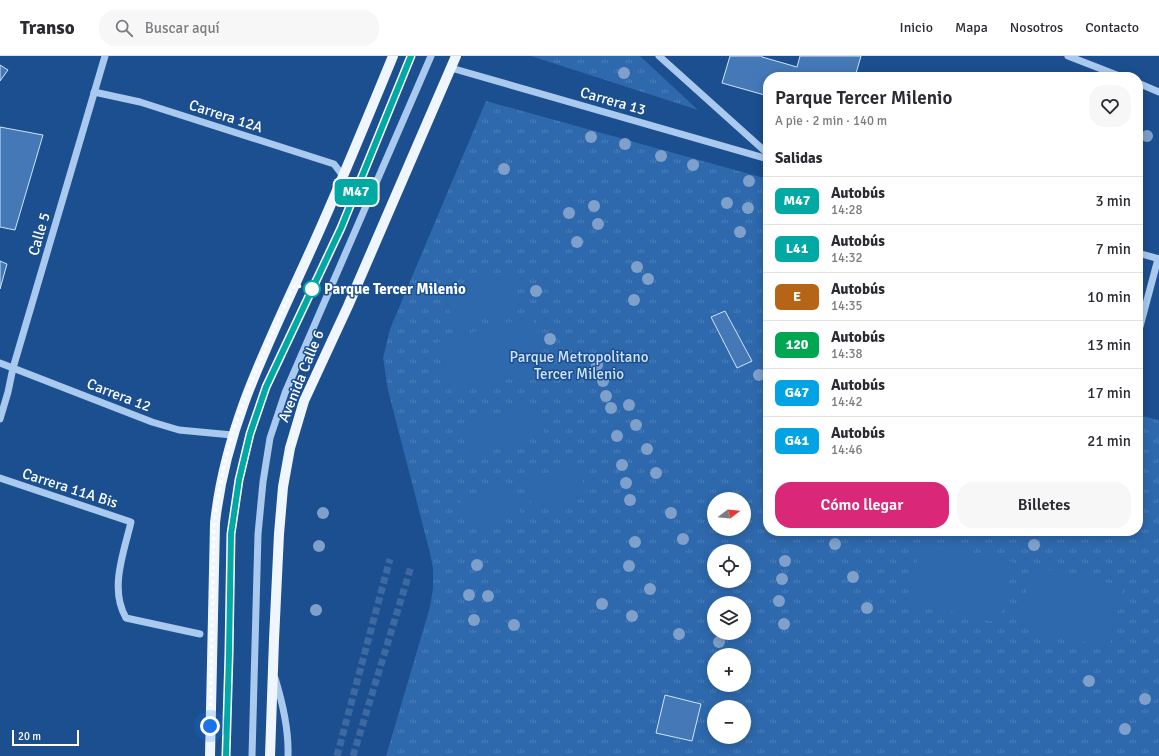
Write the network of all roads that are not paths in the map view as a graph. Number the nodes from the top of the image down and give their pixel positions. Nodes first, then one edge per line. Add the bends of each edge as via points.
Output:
1 (104, 56) edge
2 (393, 56) edge
3 (411, 56) edge
4 (431, 56) edge
5 (456, 56) edge
6 (659, 56) edge
7 (1068, 56) edge
8 (451, 68) junction
9 (1109, 72) edge
10 (1143, 85) edge
11 (94, 92) junction
12 (1159, 92) edge
13 (763, 150) edge
14 (763, 158) edge
15 (343, 176) junction
16 (1143, 254) edge
17 (1158, 259) edge
18 (1143, 315) edge
19 (0, 363) edge
20 (13, 368) junction
21 (0, 419) edge
22 (232, 435) junction
23 (0, 478) edge
24 (200, 634) dead end
25 (273, 671) junction
26 (210, 756) edge
27 (226, 756) edge
28 (252, 756) edge
29 (270, 756) edge
30 (288, 756) edge

1 - 11 street, Calle 5
2 - 15 main road
3 - 27 street via 341,228 266,387 250,434 239,480 231,534
4 - 28 street via 285,393 270,438 258,534
5 - 8 main road, Avenida Calle 6
6 - 13 street
7 - 9 street
8 - 14 street, Carrera 13
8 - 25 main road, Avenida Calle 6 via 348,306 304,400 296,425 283,486
10 - 12 street
11 - 15 street, Carrera 12A via 140,102 334,164
11 - 20 street, Calle 5
15 - 22 main road via 263,354
16 - 17 street
17 - 18 street
19 - 20 street, Carrera 12
20 - 21 street, Calle 5
20 - 22 street, Carrera 12 via 152,422 179,430
22 - 26 main road via 214,522
23 - 24 street, Carrera 11A Bis via 131,522 118,578 121,609 126,618
25 - 29 main road, Avenida Calle 6
25 - 30 street via 283,702

